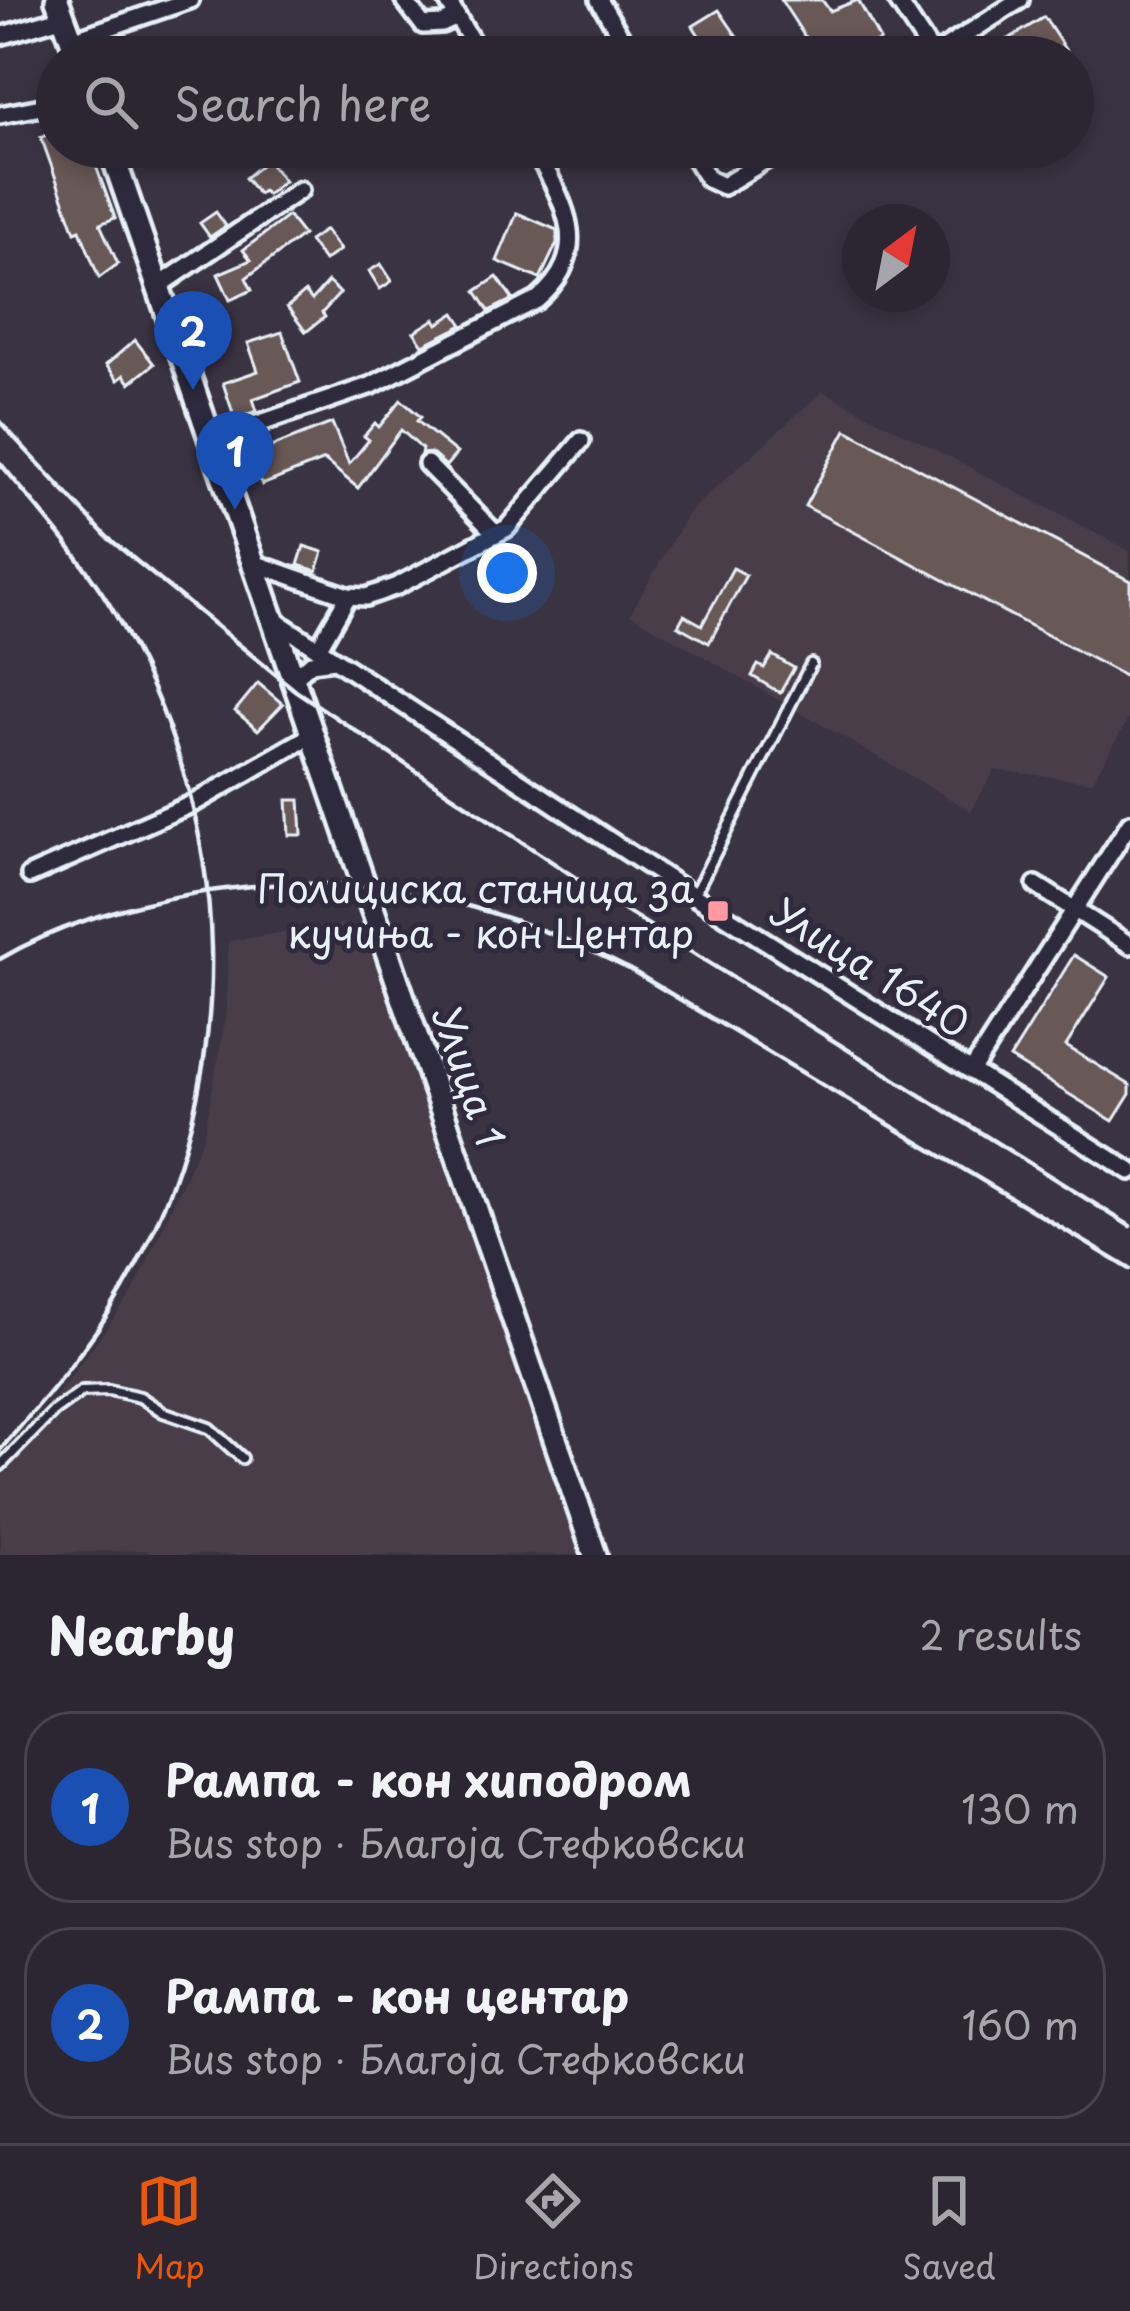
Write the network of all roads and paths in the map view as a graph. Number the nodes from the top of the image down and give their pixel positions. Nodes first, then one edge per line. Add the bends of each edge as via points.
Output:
1 (190, 0) edge
2 (404, 0) edge
3 (447, 0) edge
4 (599, 0) edge
5 (897, 0) edge
6 (1020, 0) edge
7 (60, 9) edge
8 (457, 17) junction
9 (0, 36) edge
10 (104, 36) edge
11 (468, 36) edge
12 (620, 36) edge
13 (920, 36) edge
14 (964, 36) edge
15 (36, 108) edge
16 (0, 115) edge
17 (117, 168) edge
18 (543, 168) edge
19 (700, 168) edge
20 (753, 168) edge
21 (299, 190) dead end
22 (156, 288) junction
23 (211, 440) junction
24 (580, 441) dead end
25 (427, 464) dead end
26 (496, 534) junction
27 (254, 563) junction
28 (348, 596) junction
29 (276, 621) junction
30 (318, 649) junction
31 (334, 660) junction
32 (811, 664) dead end
33 (293, 680) junction
34 (312, 735) junction
35 (1130, 824) edge
36 (30, 875) dead end
37 (1036, 885) dead end
38 (694, 896) junction
39 (1075, 910) junction
40 (1130, 945) edge
41 (972, 1070) junction
42 (1130, 1171) edge
43 (242, 1458) dead end
44 (0, 1466) edge
45 (595, 1555) edge

1 - 10 street
2 - 8 street via 423,25
3 - 8 street
4 - 12 street
5 - 13 street
6 - 14 street
7 - 9 street
8 - 11 street
15 - 16 street
17 - 22 main road, Улица 1
18 - 23 street via 573,249 537,300 372,385
19 - 20 street via 723,186
21 - 22 street
22 - 23 main road, Улица 1
23 - 27 main road, Улица 1
24 - 26 street
25 - 26 street
26 - 28 street via 398,586
27 - 28 street
27 - 29 main road, Улица 1
28 - 30 street
29 - 30 street, Улица 1640
29 - 33 main road, Улица 1
30 - 31 street, Улица 1640
31 - 33 street via 311,663
31 - 38 street, Улица 1640
32 - 38 lane
33 - 34 main road, Улица 1
34 - 36 street via 194,803
34 - 45 main road, Улица 1
35 - 39 street
37 - 39 street
38 - 41 street, Улица 1640
39 - 40 street
39 - 41 street
41 - 42 street, Улица 1640
43 - 44 lane via 209,1428 109,1390 82,1391

